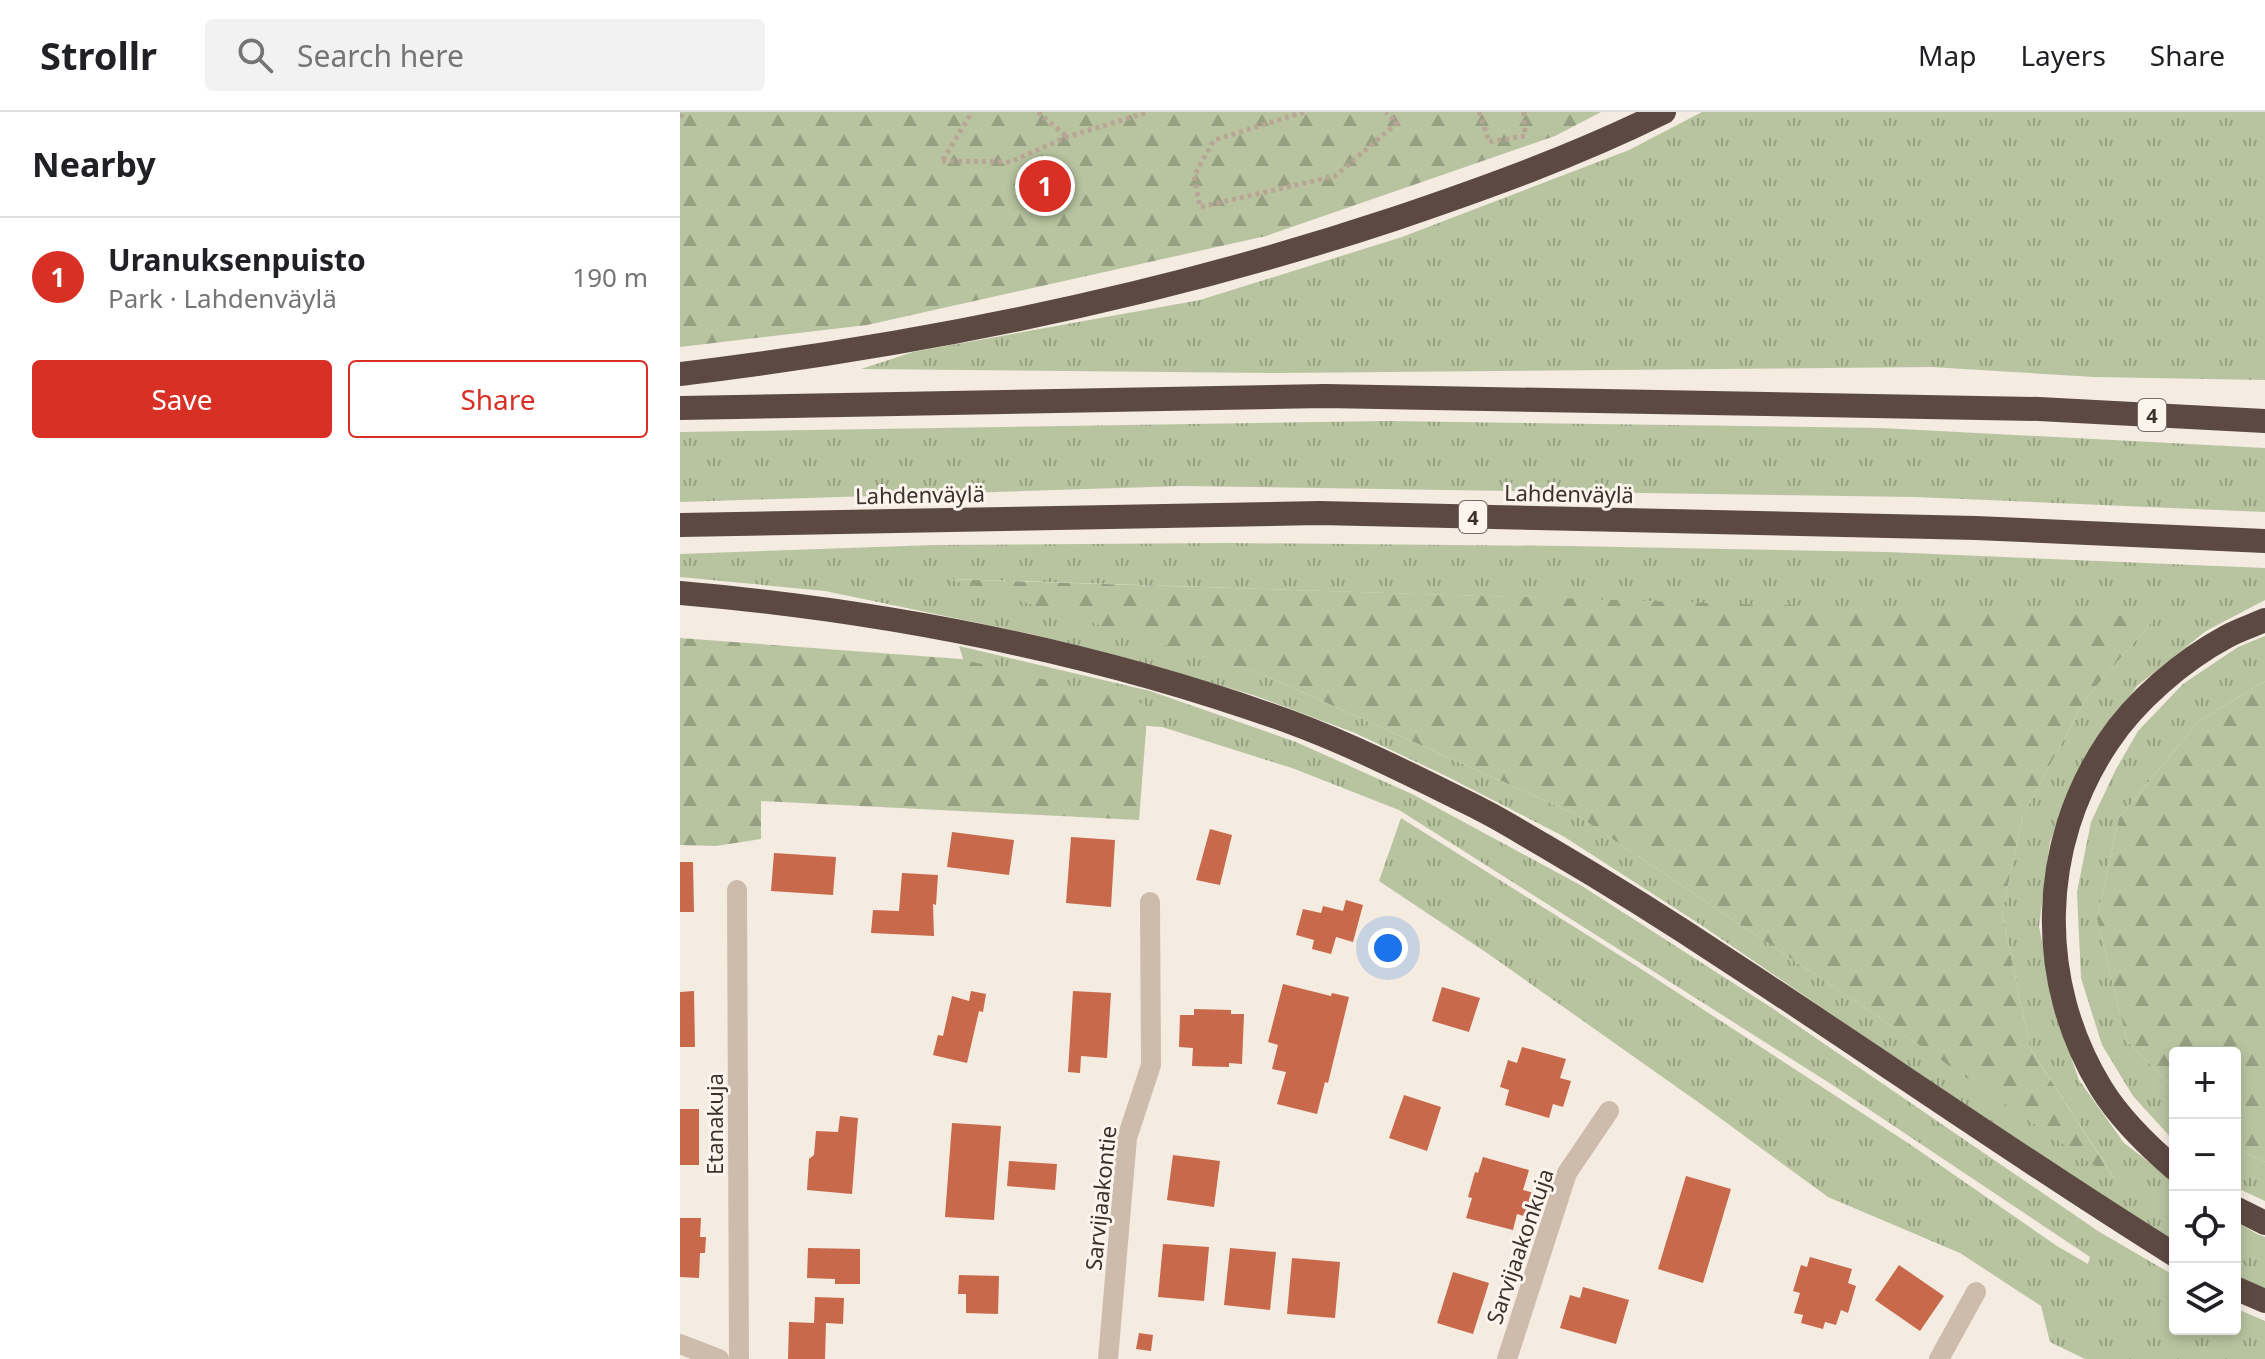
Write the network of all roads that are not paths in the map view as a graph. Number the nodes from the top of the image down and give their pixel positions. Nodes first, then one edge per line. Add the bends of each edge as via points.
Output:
1 (1664, 112) edge
2 (680, 374) edge
3 (680, 408) edge
4 (2265, 421) edge
5 (680, 525) edge
6 (2265, 541) edge
7 (680, 593) edge
8 (2265, 620) edge
9 (737, 890) dead end
10 (1150, 902) dead end
11 (1609, 1111) dead end
12 (2169, 1163) edge
13 (2241, 1211) edge
14 (2265, 1223) edge
15 (2169, 1251) edge
16 (2241, 1291) edge
17 (1976, 1292) dead end
18 (2265, 1301) edge
19 (680, 1344) edge
20 (719, 1359) edge
21 (739, 1359) edge
22 (1108, 1359) edge
23 (1507, 1359) edge
24 (1939, 1359) edge

1 - 2 highway via 1499,184 1216,273 1055,313 881,347
3 - 4 highway, 4 via 1325,396 2039,409
5 - 6 highway, Lahdenväylä / 4 via 1319,513 1976,528
7 - 15 highway via 840,610 1085,659 1295,724 1392,766 1485,811 1671,923
8 - 12 highway via 2226,637 2177,669 2141,703 2109,741 2087,779 2059,863 2053,920 2056,967 2073,1032 2101,1088
9 - 21 street, Etanakuja
10 - 22 street, Sarvijaakontie via 1151,1065 1127,1138
11 - 23 street, Sarvijaakonkuja via 1567,1173
13 - 14 highway
16 - 18 highway
17 - 24 street
19 - 20 street

